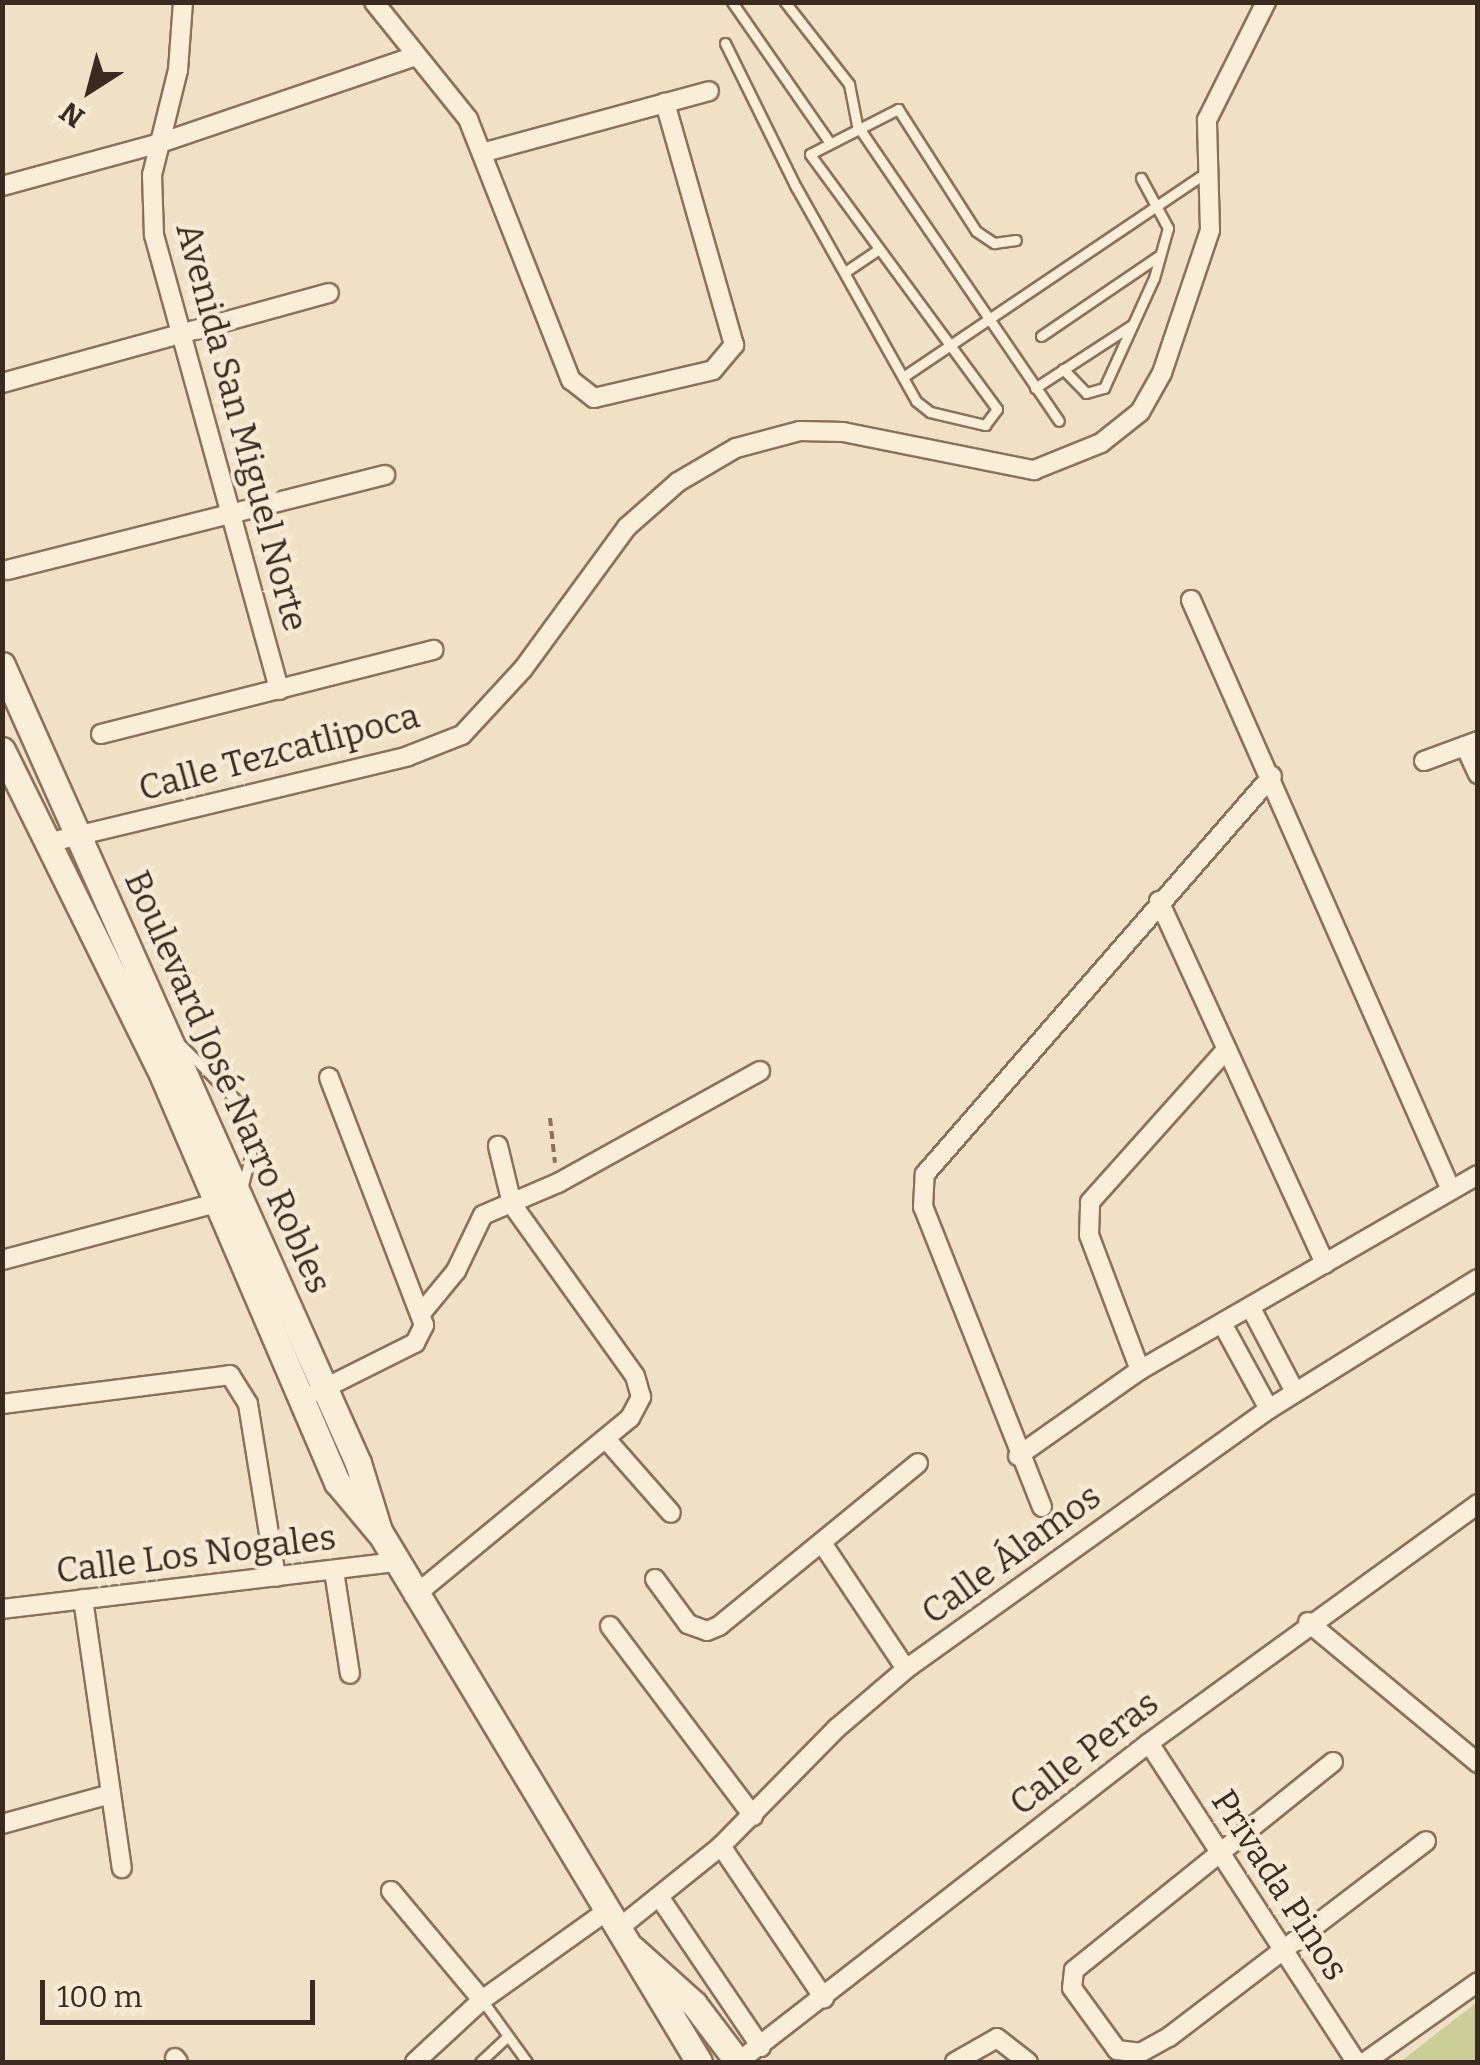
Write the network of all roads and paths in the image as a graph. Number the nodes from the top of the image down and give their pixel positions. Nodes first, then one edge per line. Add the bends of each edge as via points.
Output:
1 (183, 2) edge
2 (374, 2) edge
3 (732, 2) edge
4 (785, 2) edge
5 (1266, 2) edge
6 (725, 43) dead end
7 (415, 56) junction
8 (709, 90) dead end
9 (665, 102) junction
10 (857, 125) junction
11 (828, 140) junction
12 (157, 144) junction
13 (485, 152) junction
14 (1207, 172) junction
15 (1141, 178) dead end
16 (2, 186) edge
17 (1158, 204) junction
18 (1016, 240) dead end
19 (879, 249) junction
20 (1162, 254) junction
21 (844, 272) junction
22 (329, 293) dead end
23 (984, 318) junction
24 (1134, 324) junction
25 (179, 334) junction
26 (1042, 336) dead end
27 (949, 344) junction
28 (1063, 369) junction
29 (903, 377) junction
30 (2, 383) edge
31 (1035, 388) junction
32 (1058, 421) dead end
33 (384, 475) dead end
34 (229, 514) junction
35 (7, 570) dead end
36 (1190, 600) dead end
37 (434, 650) dead end
38 (2, 665) edge
39 (279, 690) junction
40 (101, 734) dead end
41 (1471, 743) edge
42 (2, 750) edge
43 (1424, 761) dead end
44 (1478, 774) edge
45 (1272, 776) junction
46 (80, 837) junction
47 (47, 843) junction
48 (1159, 901) junction
49 (168, 1033) junction
50 (1226, 1048) junction
51 (760, 1071) dead end
52 (330, 1078) dead end
53 (550, 1118) dead end
54 (498, 1146) dead end
55 (1478, 1174) edge
56 (558, 1183) junction
57 (1451, 1190) junction
58 (229, 1199) junction
59 (512, 1204) junction
60 (2, 1260) edge
61 (1325, 1264) junction
62 (1478, 1278) edge
63 (1252, 1310) junction
64 (422, 1311) junction
65 (1223, 1324) junction
66 (1140, 1370) junction
67 (1295, 1392) junction
68 (314, 1393) junction
69 (2, 1404) edge
70 (1269, 1409) junction
71 (606, 1439) junction
72 (1018, 1456) junction
73 (918, 1463) dead end
74 (1478, 1504) edge
75 (1042, 1507) dead end
76 (671, 1513) dead end
77 (822, 1542) junction
78 (396, 1562) junction
79 (334, 1571) junction
80 (276, 1577) junction
81 (654, 1579) dead end
82 (414, 1596) junction
83 (83, 1600) junction
84 (2, 1609) edge
85 (1308, 1622) junction
86 (610, 1626) dead end
87 (906, 1669) junction
88 (350, 1674) dead end
89 (1148, 1743) junction
90 (1333, 1762) dead end
91 (1478, 1763) edge
92 (107, 1794) junction
93 (753, 1816) junction
94 (2, 1824) edge
95 (1426, 1842) dead end
96 (722, 1846) junction
97 (1219, 1855) junction
98 (122, 1868) dead end
99 (391, 1891) dead end
100 (660, 1898) junction
101 (619, 1928) junction
102 (1284, 1952) junction
103 (1478, 1982) edge
104 (824, 1998) junction
105 (482, 2000) junction
106 (508, 2036) junction
107 (761, 2047) junction
108 (415, 2062) edge
109 (480, 2062) edge
110 (527, 2062) edge
111 (699, 2062) edge
112 (738, 2062) edge
113 (955, 2062) edge
114 (1028, 2062) edge
115 (1356, 2062) edge
116 (1365, 2062) edge

1 - 12 street, Avenida San Miguel Norte via 178,70
2 - 7 street
3 - 11 lane
4 - 10 lane via 849,84
5 - 14 street, Calle Tezcatlipoca via 1207,120
6 - 21 lane
7 - 12 street
7 - 13 street via 454,98
8 - 9 street
9 - 13 street
9 - 13 street via 734,337 727,359 705,373 600,398 574,386
10 - 11 lane
10 - 18 lane via 898,109 976,231 994,243
10 - 23 lane
11 - 19 lane via 811,157
12 - 16 street
12 - 25 street, Avenida San Miguel Norte via 154,235
14 - 17 lane
14 - 46 street, Calle Tezcatlipoca via 1210,230 1162,374 1140,412 1101,444 1034,470 843,432 800,430 736,448 678,482 627,527 523,668 462,735 408,756
15 - 17 lane
17 - 20 lane via 1168,228
17 - 23 lane
19 - 21 lane
19 - 27 lane
20 - 24 lane
20 - 26 lane
21 - 29 lane
22 - 25 street
23 - 27 lane
23 - 31 lane
24 - 28 lane
24 - 28 lane via 1100,393 1079,390
25 - 30 street
25 - 34 street, Avenida San Miguel Norte
27 - 29 lane
27 - 29 lane via 998,409 992,422 930,412
28 - 31 lane
31 - 32 lane
33 - 34 street
34 - 35 street
34 - 39 street, Avenida San Miguel Norte
36 - 45 street
37 - 39 street
38 - 46 street, Boulevard José Narro Robles
39 - 40 street
41 - 43 street
41 - 44 street
42 - 47 street, Boulevard José Narro Robles
45 - 48 street
45 - 57 street
46 - 47 street, Calle Tezcatlipoca
46 - 49 street, Boulevard José Narro Robles
47 - 58 street, Boulevard José Narro Robles
48 - 50 street
48 - 72 street via 939,1152 922,1186 923,1207
49 - 58 street, Boulevard José Narro Robles
49 - 58 lane via 243,1108 252,1148
50 - 61 street
50 - 66 street via 1090,1202 1089,1235
51 - 56 street
52 - 64 street
53 - 56 path
54 - 59 street
55 - 57 street
56 - 59 street
57 - 61 street
58 - 60 street
58 - 68 street, Boulevard José Narro Robles
59 - 64 street via 482,1215 456,1271
59 - 71 street via 636,1376 641,1397
61 - 63 street
62 - 67 street, Calle Álamos
63 - 65 street
63 - 67 street
64 - 68 street via 422,1333 414,1343
65 - 66 street
65 - 70 street
66 - 72 street
67 - 70 street, Calle Álamos
68 - 78 street, Boulevard José Narro Robles via 337,1482
69 - 80 street via 223,1374 237,1380 248,1404
70 - 87 street, Calle Álamos
71 - 76 street
71 - 82 street
72 - 75 street
73 - 77 street
74 - 85 street, Calle Peras
77 - 81 street via 707,1631 688,1624
77 - 87 street
78 - 79 street, Calle Los Nogales
78 - 82 street, Boulevard José Narro Robles
79 - 80 street, Calle Los Nogales
79 - 88 street
80 - 83 street, Calle Los Nogales
82 - 101 street, Boulevard José Narro Robles
83 - 84 street, Calle Los Nogales
83 - 92 street
85 - 89 street, Calle Peras
85 - 91 street
86 - 93 street
87 - 93 street, Calle Álamos via 837,1728
89 - 97 street, Privada Pinos
89 - 104 street, Calle Peras
90 - 97 street
92 - 94 street
92 - 98 street
93 - 96 street, Calle Álamos
95 - 102 street
96 - 100 street, Calle Álamos
96 - 104 street
97 - 102 street, Privada Pinos
97 - 102 street via 1083,1961 1072,1988 1117,2050 1128,2055 1153,2047
99 - 105 street
100 - 101 street, Calle Álamos
100 - 107 street
101 - 105 street, Calle Álamos
101 - 111 street, Boulevard José Narro Robles
101 - 112 street, Boulevard José Narro Robles via 694,2004
102 - 115 street, Privada Pinos
103 - 116 street
104 - 107 street, Calle Peras
105 - 106 lane
105 - 108 street, Calle Álamos
106 - 109 lane
106 - 110 lane
107 - 112 street, Calle Peras
113 - 114 street via 997,2038

